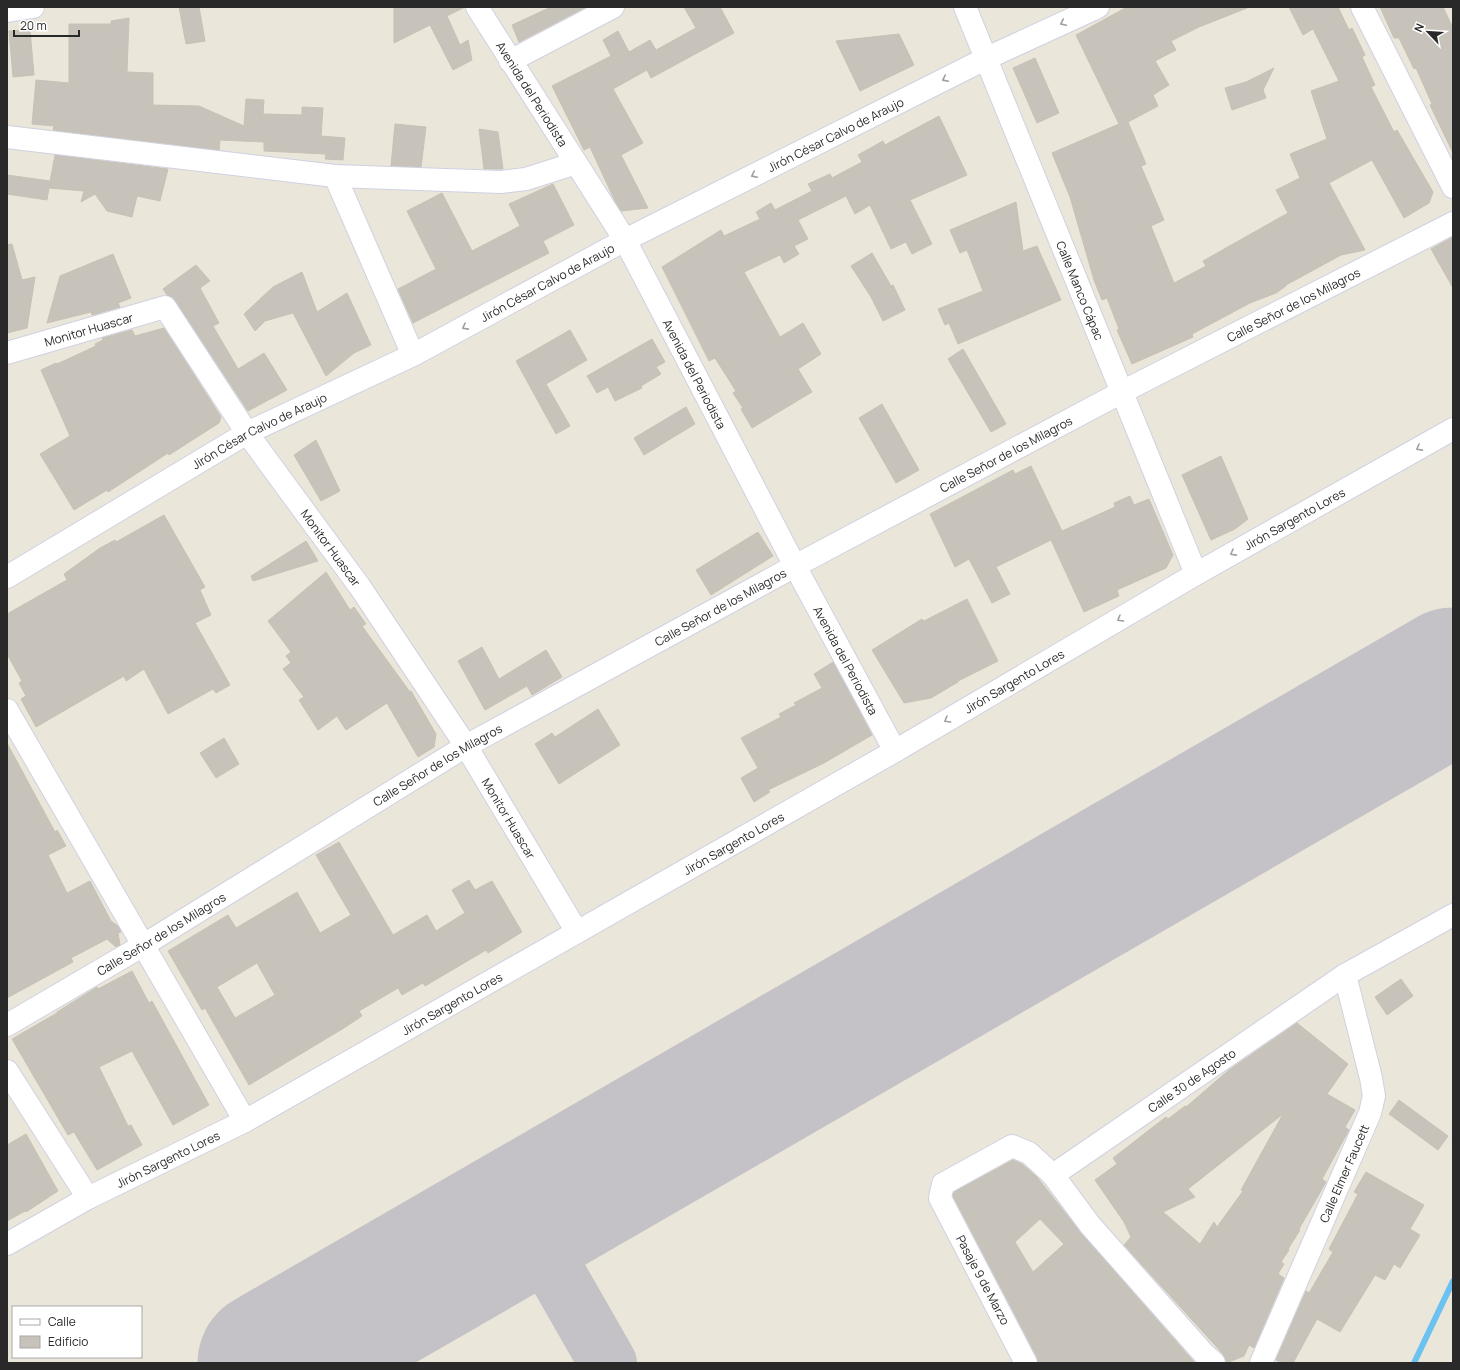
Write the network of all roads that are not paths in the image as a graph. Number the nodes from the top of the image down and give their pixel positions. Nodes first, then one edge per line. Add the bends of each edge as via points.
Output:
1 (33, 7) edge
2 (477, 7) edge
3 (613, 7) edge
4 (965, 7) edge
5 (1098, 7) edge
6 (1362, 7) edge
7 (7, 11) edge
8 (986, 58) junction
9 (510, 61) junction
10 (7, 137) edge
11 (576, 163) junction
12 (335, 176) junction
13 (1453, 187) edge
14 (1453, 223) edge
15 (625, 240) junction
16 (7, 354) edge
17 (413, 355) junction
18 (1120, 393) junction
19 (1453, 429) edge
20 (247, 434) junction
21 (795, 566) junction
22 (1196, 574) junction
23 (7, 577) edge
24 (7, 710) edge
25 (466, 746) junction
26 (895, 751) junction
27 (1453, 915) edge
28 (577, 932) junction
29 (142, 946) junction
30 (1346, 976) junction
31 (7, 1025) edge
32 (7, 1071) edge
33 (245, 1121) junction
34 (1053, 1174) junction
35 (88, 1198) junction
36 (7, 1244) edge
37 (1026, 1363) edge
38 (1214, 1363) edge
39 (1260, 1363) edge

1 - 7 street
2 - 9 street, Avenida del Periodista
3 - 9 street
4 - 8 street, Calle Manco Cápac
5 -> 8 street, Jirón César Calvo de Araujo
6 - 13 street
8 -> 15 street, Jirón César Calvo de Araujo
8 - 18 street, Calle Manco Cápac
9 - 11 street, Avenida del Periodista
10 - 12 street
11 - 12 street via 526,179 501,182
11 - 15 street, Avenida del Periodista
12 - 17 street
14 - 18 street, Calle Señor de los Milagros
15 -> 17 street, Jirón César Calvo de Araujo
15 - 21 street, Avenida del Periodista
16 - 20 street, Monitor Huascar via 165,307
17 - 20 street, Jirón César Calvo de Araujo
18 - 21 street, Calle Señor de los Milagros
18 - 22 street, Calle Manco Cápac
19 -> 22 street, Jirón Sargento Lores
20 - 23 street, Jirón César Calvo de Araujo
20 - 25 street, Monitor Huascar via 360,587
21 - 25 street, Calle Señor de los Milagros
21 - 26 street, Avenida del Periodista
22 -> 26 street, Jirón Sargento Lores
24 - 29 street
25 - 28 street, Monitor Huascar
25 - 29 street, Calle Señor de los Milagros
26 - 28 street, Jirón Sargento Lores
27 - 30 street, Calle 30 de Agosto
28 - 33 street, Jirón Sargento Lores
29 - 31 street, Calle Señor de los Milagros
29 - 33 street
30 - 34 street, Calle 30 de Agosto
30 - 39 street, Calle Elmer Faucett via 1374,1096 1370,1113
32 - 35 street
33 - 35 street, Jirón Sargento Lores
34 - 37 street, Pasaje 9 de Marzo via 1029,1153 1012,1146 943,1184 940,1198
34 - 38 street via 1090,1225
35 - 36 street, Jirón Sargento Lores

